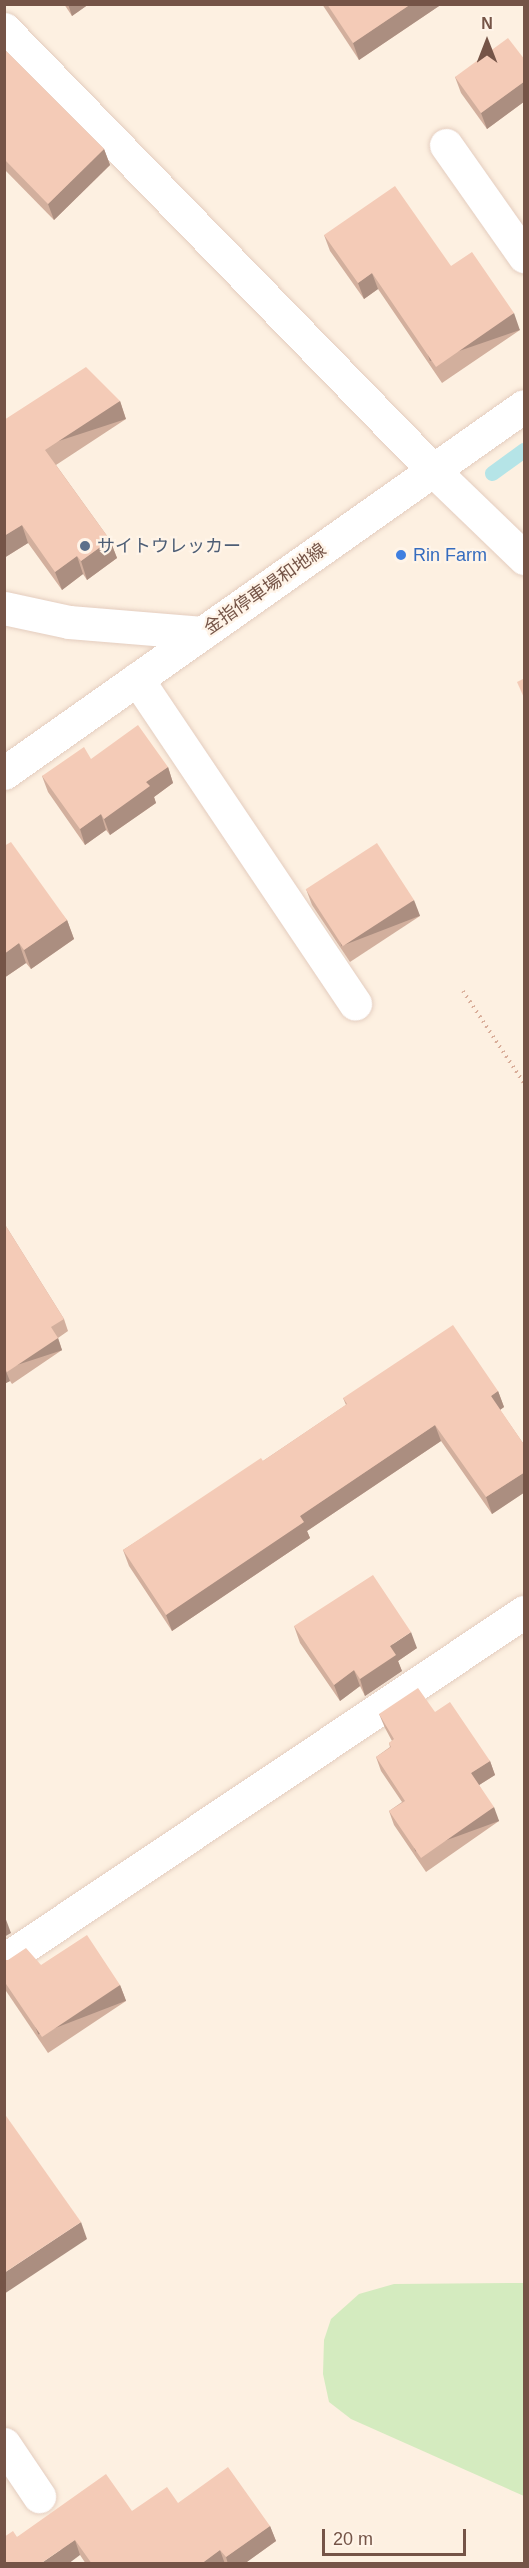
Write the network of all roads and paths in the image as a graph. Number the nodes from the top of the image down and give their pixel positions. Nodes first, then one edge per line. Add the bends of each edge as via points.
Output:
1 (4, 29) edge
2 (446, 145) dead end
3 (525, 256) edge
4 (525, 406) edge
5 (433, 471) junction
6 (525, 558) edge
7 (4, 608) edge
8 (203, 633) junction
9 (137, 679) junction
10 (4, 773) edge
11 (463, 991) dead end
12 (356, 1003) dead end
13 (525, 1083) edge
14 (525, 1612) edge
15 (4, 1960) edge
16 (4, 2444) edge
17 (39, 2496) dead end

1 - 5 street
2 - 3 street
4 - 5 street, 金指停車場和地線
5 - 6 street
5 - 8 street, 金指停車場和地線
7 - 8 street via 69,622
8 - 9 street, 金指停車場和地線
9 - 10 street, 金指停車場和地線
9 - 12 street
11 - 13 path
14 - 15 street
16 - 17 street

